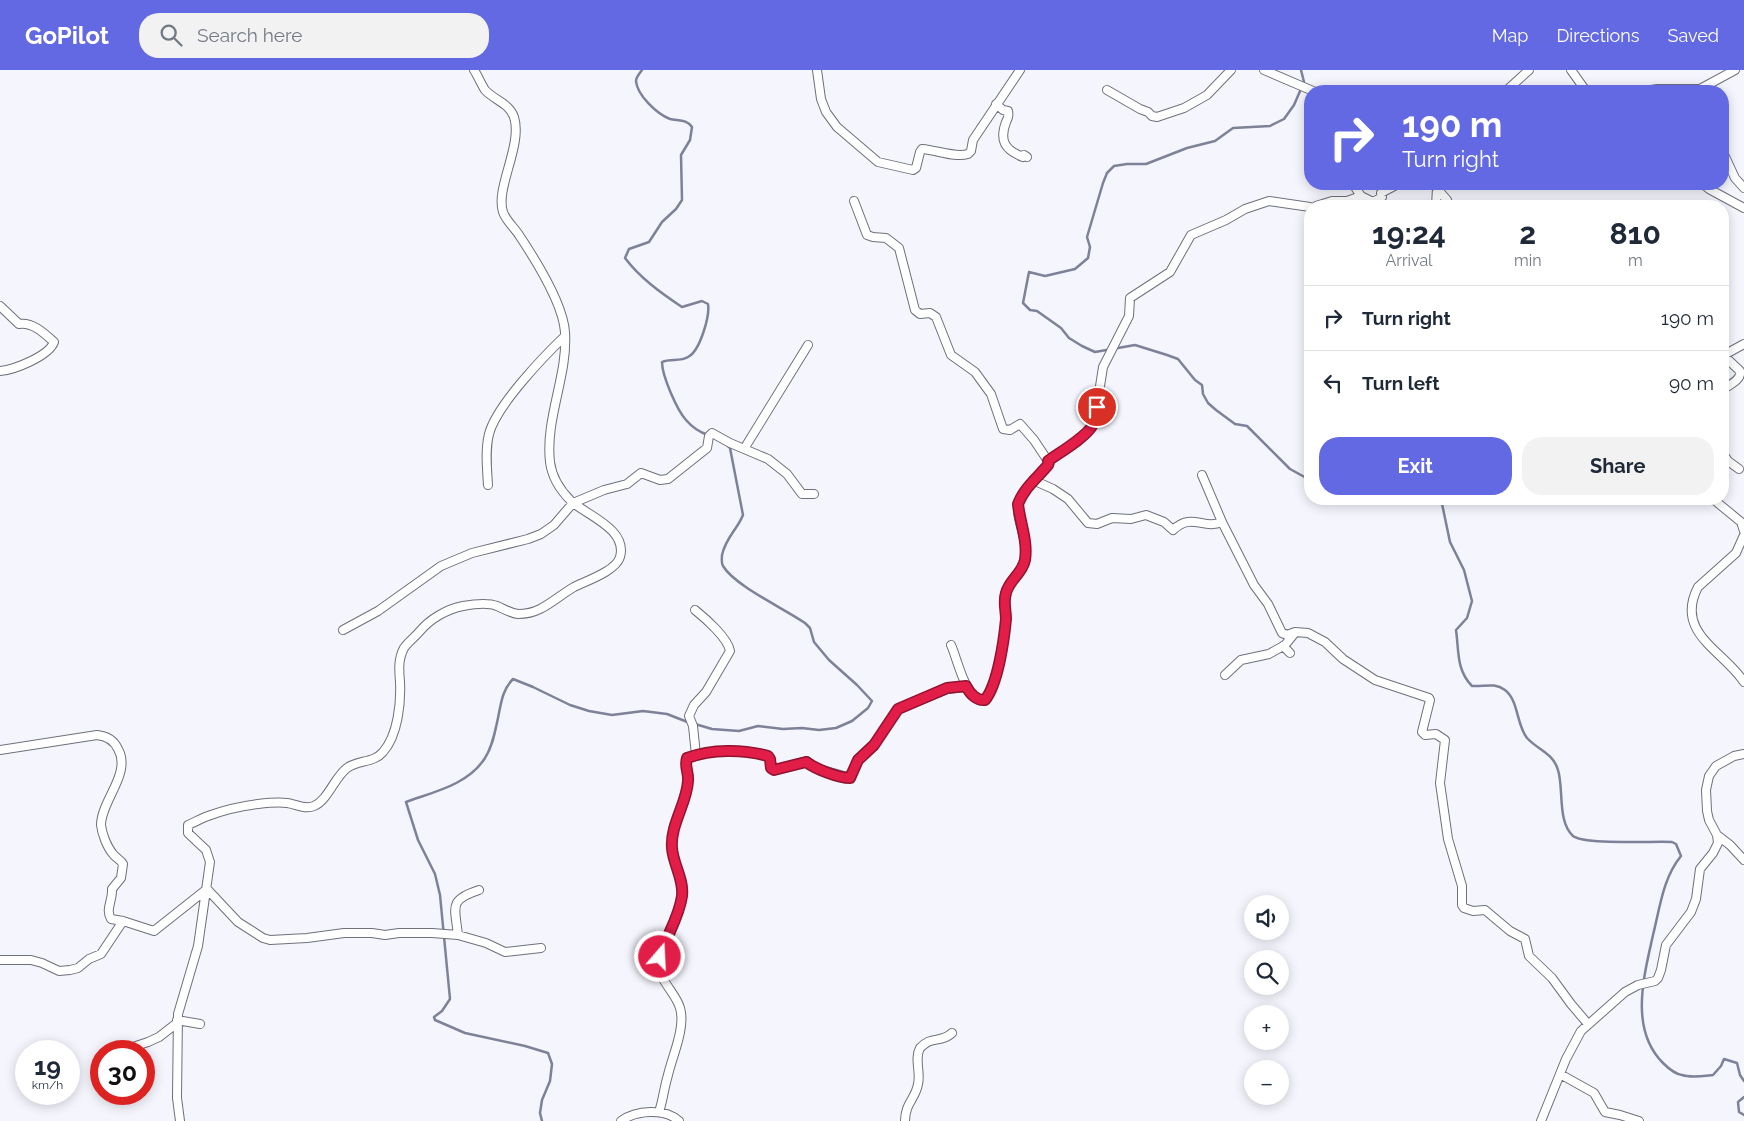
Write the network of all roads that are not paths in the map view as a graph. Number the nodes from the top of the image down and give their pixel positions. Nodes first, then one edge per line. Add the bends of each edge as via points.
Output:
1 (474, 70) edge
2 (817, 70) edge
3 (1020, 70) edge
4 (1232, 70) edge
5 (1529, 70) edge
6 (1571, 70) edge
7 (1735, 70) edge
8 (1267, 71) edge
9 (1513, 85) edge
10 (1582, 85) edge
11 (1710, 85) edge
12 (1304, 87) edge
13 (1107, 90) dead end
14 (996, 104) junction
15 (1027, 157) dead end
16 (1729, 165) edge
17 (1744, 188) edge
18 (1357, 190) edge
19 (1387, 190) edge
20 (1438, 190) edge
21 (1711, 190) edge
22 (1361, 196) junction
23 (1350, 200) edge
24 (1369, 200) edge
25 (1377, 200) edge
26 (1447, 200) edge
27 (854, 201) dead end
28 (1304, 206) edge
29 (1744, 208) edge
30 (0, 306) edge
31 (565, 336) junction
32 (1744, 344) edge
33 (808, 345) dead end
34 (1729, 351) edge
35 (1729, 360) edge
36 (0, 371) edge
37 (1729, 385) edge
38 (744, 449) junction
39 (1048, 461) junction
40 (1729, 463) edge
41 (1739, 469) dead end
42 (1202, 475) dead end
43 (1033, 480) junction
44 (488, 484) dead end
45 (814, 494) dead end
46 (573, 503) junction
47 (1719, 505) edge
48 (1222, 522) junction
49 (1744, 531) edge
50 (1744, 535) edge
51 (695, 610) dead end
52 (343, 630) dead end
53 (1295, 632) junction
54 (951, 645) dead end
55 (1283, 646) junction
56 (1290, 653) dead end
57 (1224, 675) dead end
58 (1744, 682) edge
59 (966, 686) junction
60 (0, 750) edge
61 (1744, 754) edge
62 (696, 755) junction
63 (1717, 835) junction
64 (1744, 860) edge
65 (207, 889) junction
66 (479, 890) dead end
67 (123, 921) junction
68 (458, 935) junction
69 (540, 948) dead end
70 (0, 960) edge
71 (177, 1022) junction
72 (200, 1024) dead end
73 (1588, 1024) junction
74 (952, 1033) dead end
75 (151, 1040) edge
76 (1560, 1074) junction
77 (659, 1112) junction
78 (180, 1121) edge
79 (621, 1121) edge
80 (679, 1121) edge
81 (905, 1121) edge
82 (1541, 1121) edge
83 (1640, 1121) edge

1 - 31 street via 486,90 507,106 513,116 515,135 502,210 550,286
2 - 14 street via 821,99 837,128 878,162 904,169 915,169 923,149 968,154
3 - 14 street
4 - 13 street via 1207,95 1184,108 1157,116
5 - 9 street
6 - 10 street
7 - 11 street
8 - 12 street
14 - 15 street via 1009,115 1003,133 1004,142 1010,151
16 - 17 street
18 - 22 street
19 - 25 street
20 - 26 street
21 - 29 street
22 - 23 street
22 - 24 street
27 - 39 street via 867,235 886,238 899,248 915,310 937,319 951,356 975,372 991,394 1002,429 1010,430 1020,424
28 - 39 street via 1269,201 1191,235 1170,272 1130,298 1130,313 1102,373 1091,428
30 - 36 street via 20,324 27,323 54,342 52,347 26,364
31 - 44 street via 522,382 497,415 489,433
31 - 46 street via 561,380 549,438 550,460 556,482
32 - 34 street
33 - 38 street
35 - 37 street via 1741,374
38 - 45 street via 779,467 801,494
38 - 46 street via 712,433 707,448 668,479 660,480 640,473 629,482
39 - 43 street
40 - 41 street
42 - 48 street
43 - 48 street via 1068,499 1088,523 1146,515 1164,522 1173,530 1189,520 1207,524
43 - 59 street via 1018,504 1025,540 1024,561 1005,595 1005,631 997,673 985,700 974,696
46 - 52 street via 554,526 541,534 472,553 440,566 378,611
46 - 65 street via 593,515 619,540 620,558 613,566 532,612 516,614 495,605 482,604 452,608 423,627 401,656 397,721 378,757 347,768 322,800 311,808 286,802 258,804 188,825 188,833 208,853
47 - 49 street via 1740,522
48 - 53 street via 1280,631 1287,635
50 - 58 street via 1736,553 1698,587 1693,608 1698,633
51 - 62 street via 727,642 730,651 689,716
53 - 55 street
53 - 73 street via 1308,632 1319,638 1375,680 1429,698 1422,732 1425,735 1436,734 1445,740 1440,783 1448,839 1462,886 1462,905 1484,910 1525,939 1530,956
54 - 59 street
55 - 56 street
55 - 57 street via 1263,656 1241,660
59 - 62 street via 947,688 898,709 874,745 858,760 850,778 815,768 806,762 774,770 768,756 744,752 721,750
60 - 67 street via 97,735 116,745 122,765 101,824 109,848 123,864 121,878 112,889 113,898 108,910 110,918
61 - 63 street via 1716,766 1707,782 1706,811
62 - 77 street via 686,760 686,794 672,845 682,894 659,966 681,1009 681,1022
63 - 64 street
63 - 73 street via 1715,850 1700,869 1691,912 1666,945 1658,978 1625,992
65 - 67 street via 156,930 150,931
65 - 68 street via 238,922 270,940 344,933
65 - 71 street via 198,946
66 - 68 street via 461,896 456,902
67 - 70 street via 101,954 78,968 58,971 31,960
68 - 69 street via 505,952
71 - 72 street
71 - 75 street
71 - 78 street
73 - 76 street via 1574,1042
74 - 81 street via 945,1039 928,1040 920,1048 918,1086 908,1104
76 - 82 street
76 - 83 street via 1594,1094 1605,1112
77 - 79 street via 634,1114
77 - 80 street

